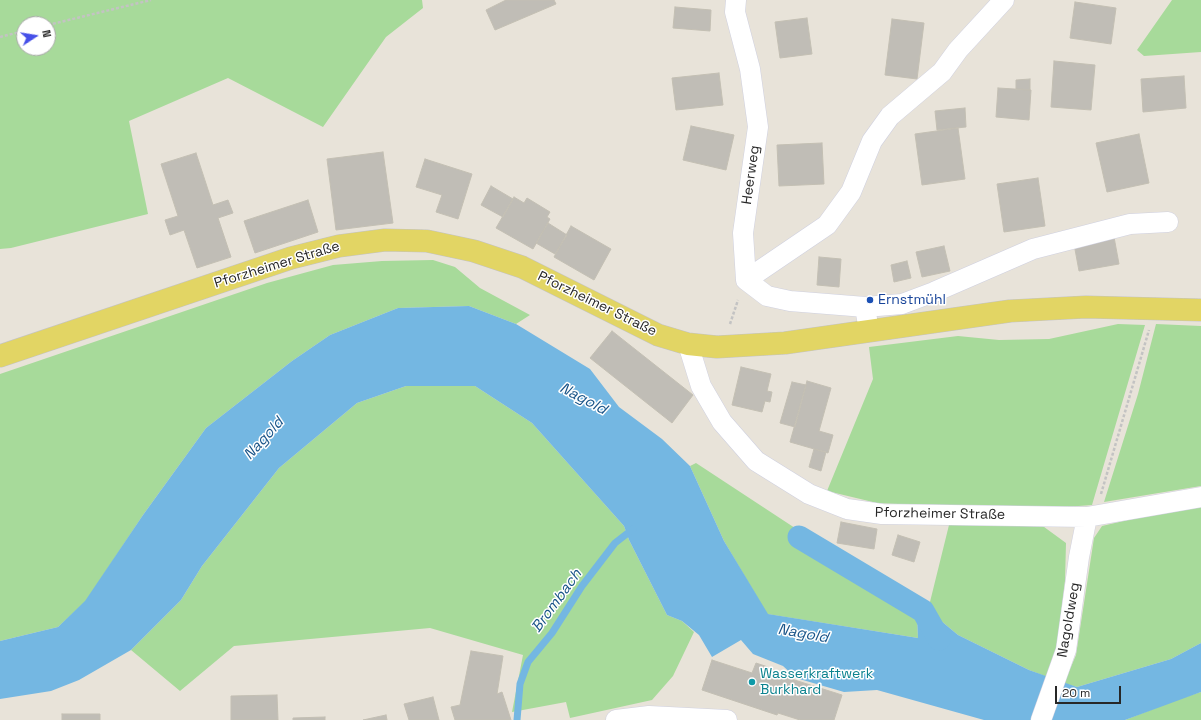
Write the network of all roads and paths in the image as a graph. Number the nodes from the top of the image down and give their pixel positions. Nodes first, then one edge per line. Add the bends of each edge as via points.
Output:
1 (151, 0) edge
2 (736, 0) edge
3 (1004, 0) edge
4 (56, 23) edge
5 (16, 33) edge
6 (0, 37) edge
7 (1168, 222) dead end
8 (746, 280) junction
9 (865, 307) junction
10 (1155, 307) junction
11 (1201, 310) edge
12 (869, 331) junction
13 (688, 344) junction
14 (716, 347) junction
15 (0, 356) edge
16 (1201, 497) edge
17 (1087, 517) junction
18 (616, 720) edge
19 (727, 720) edge
20 (1041, 720) edge

1 - 4 path
2 - 8 street, Heerweg via 735,12 750,69 758,127 743,233
3 - 8 street via 958,50 942,72 890,116 872,141 851,192 827,225
5 - 6 path
7 - 9 street via 1130,224 1033,249 902,304
8 - 9 street via 767,296 790,302
8 - 14 path via 729,326
9 - 12 street
10 - 11 main road, Pforzheimer Straße
10 - 12 main road, Pforzheimer Straße via 1010,311
10 - 17 path via 1098,502
12 - 14 main road, Pforzheimer Straße via 785,343
13 - 14 main road, Pforzheimer Straße
13 - 15 main road, Pforzheimer Straße via 658,335 522,267 474,251 428,242 386,240 339,246 291,258
13 - 17 street, Pforzheimer Straße via 701,386 722,422 756,461 809,494 847,509 882,514
16 - 17 street, Pforzheimer Straße
17 - 20 street, Nagoldweg via 1066,650
18 - 19 street via 649,716

